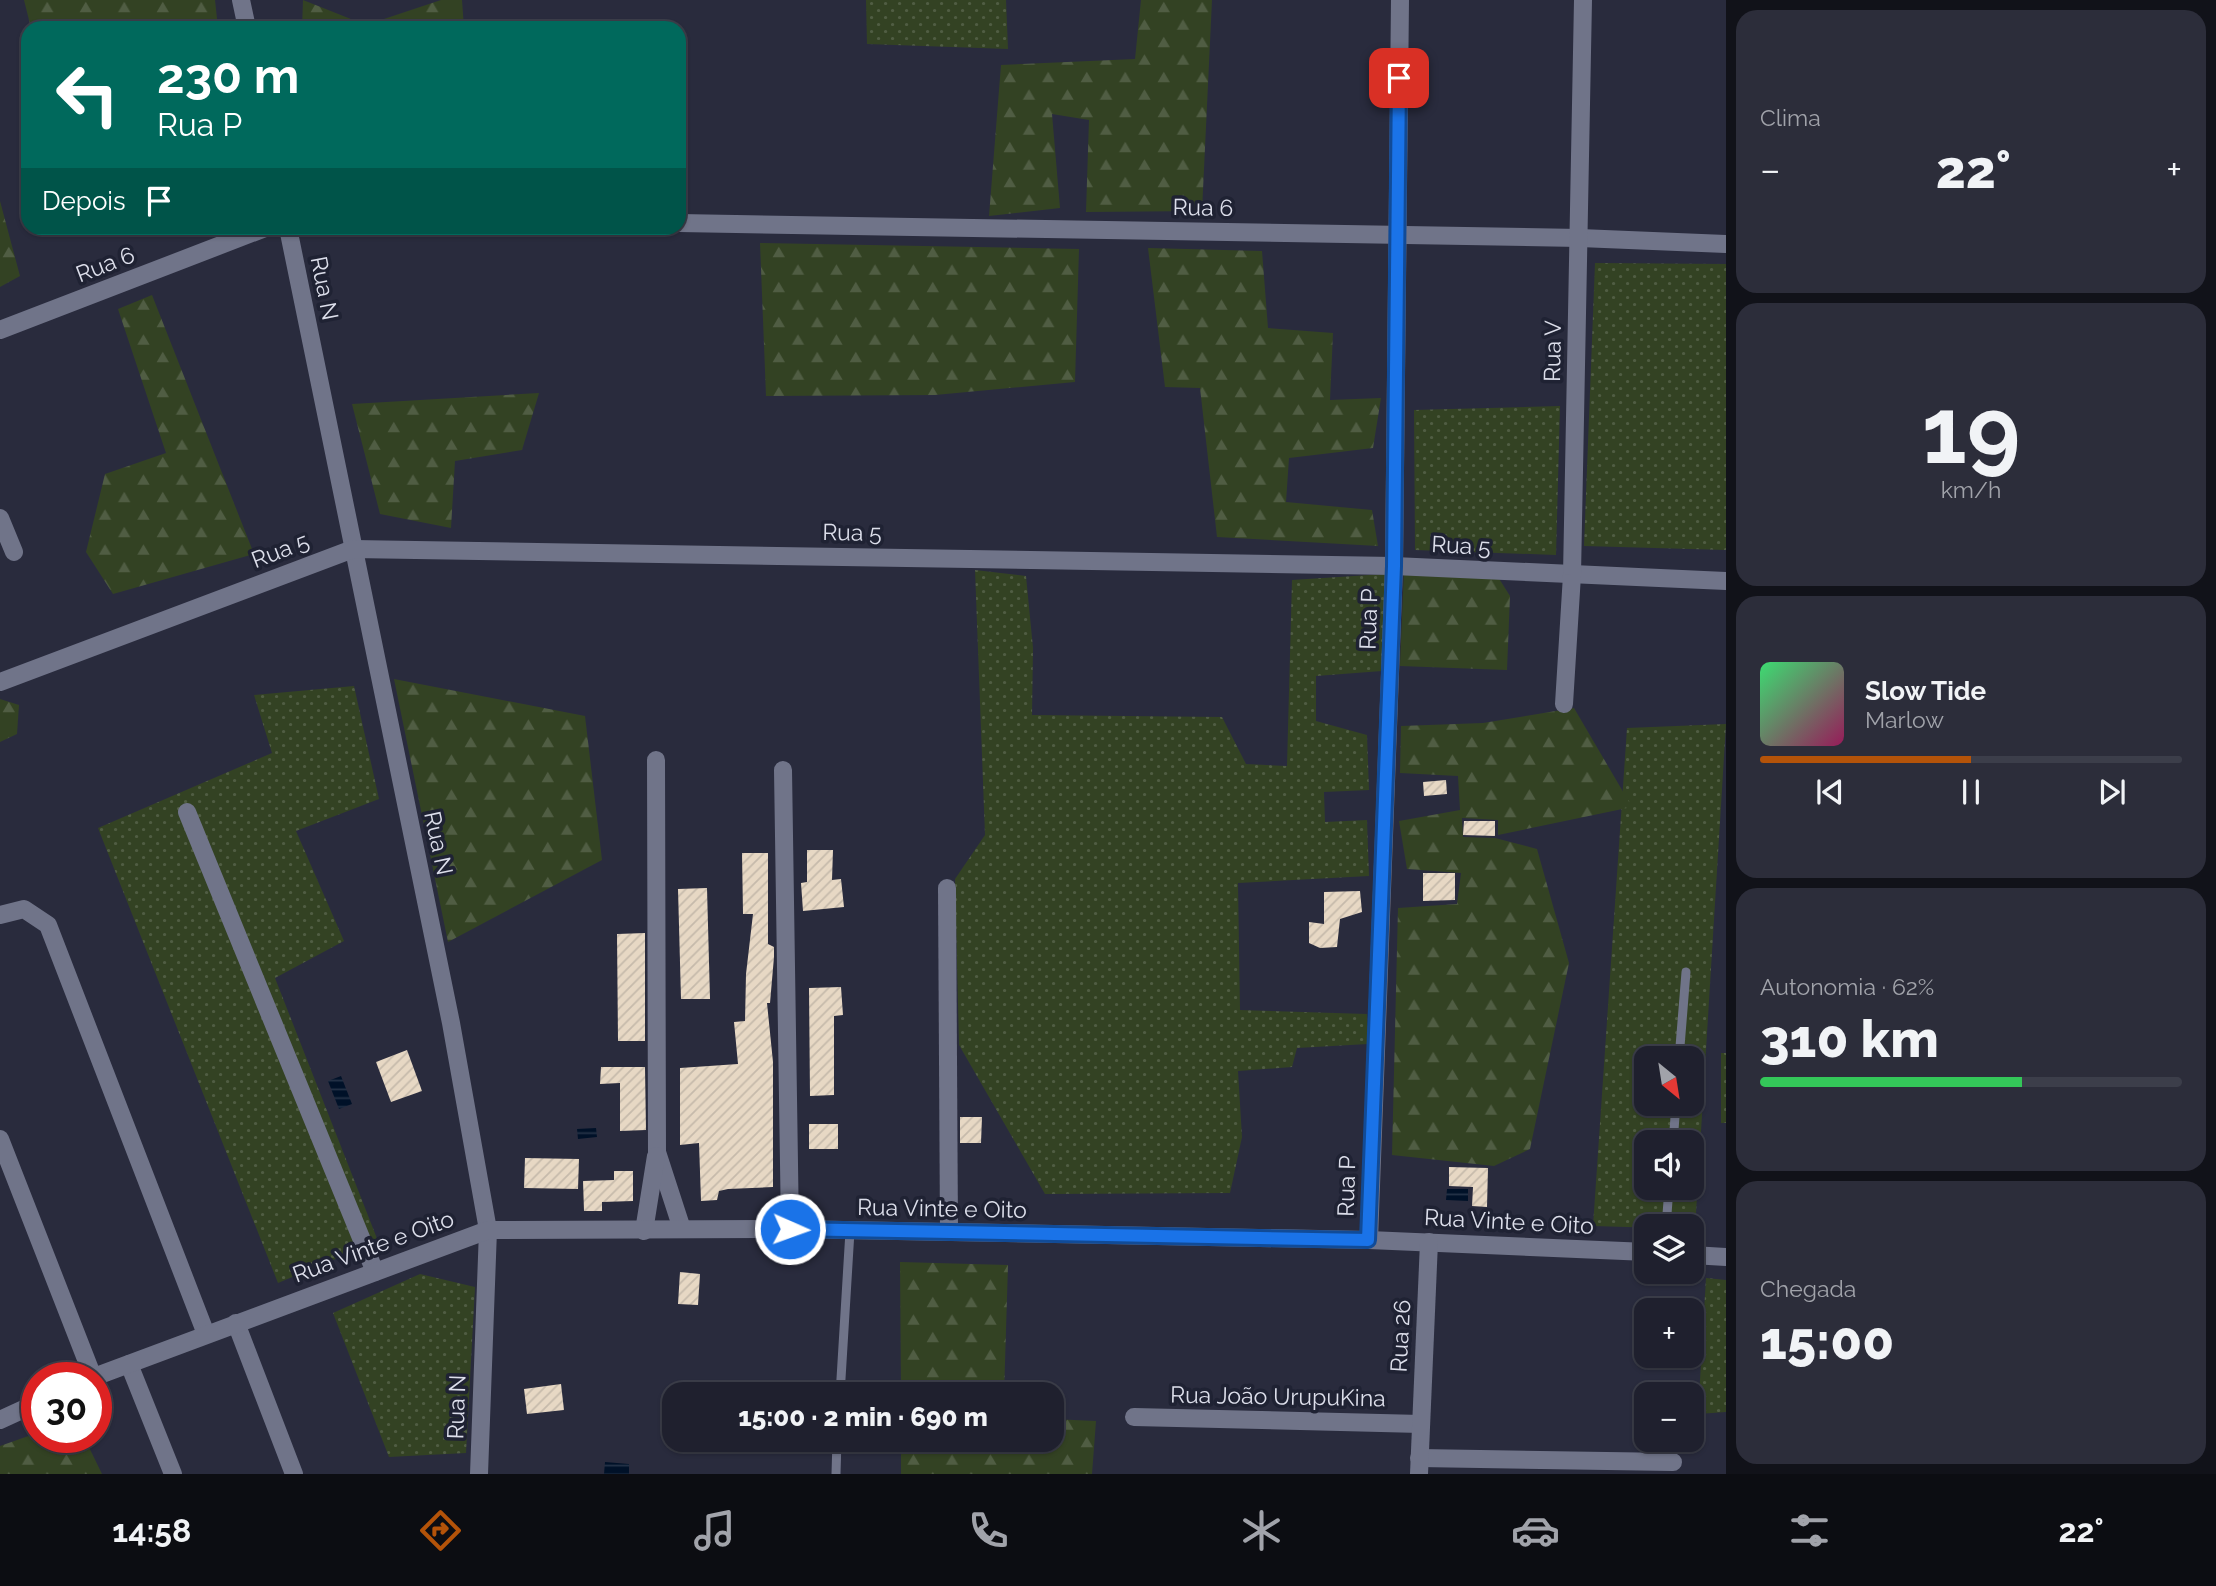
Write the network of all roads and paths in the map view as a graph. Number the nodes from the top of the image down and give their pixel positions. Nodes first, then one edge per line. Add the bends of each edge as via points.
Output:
1 (241, 0) edge
2 (1400, 0) edge
3 (1583, 0) edge
4 (246, 21) edge
5 (686, 223) edge
6 (247, 235) edge
7 (289, 235) edge
8 (1399, 235) junction
9 (1580, 238) junction
10 (1726, 244) edge
11 (0, 330) edge
12 (0, 517) edge
13 (353, 549) junction
14 (14, 552) dead end
15 (1394, 566) junction
16 (1572, 575) junction
17 (1726, 581) edge
18 (0, 682) edge
19 (1564, 704) dead end
20 (656, 760) dead end
21 (783, 771) dead end
22 (187, 812) dead end
23 (947, 888) dead end
24 (0, 915) edge
25 (1686, 972) dead end
26 (1680, 1046) edge
27 (0, 1139) edge
28 (657, 1152) junction
29 (682, 1229) junction
30 (790, 1229) junction
31 (488, 1230) junction
32 (644, 1231) junction
33 (850, 1231) junction
34 (948, 1232) junction
35 (1368, 1240) junction
36 (1429, 1242) junction
37 (1634, 1251) edge
38 (1704, 1256) edge
39 (1726, 1257) edge
40 (375, 1272) junction
41 (236, 1323) junction
42 (206, 1334) junction
43 (87, 1362) edge
44 (129, 1364) junction
45 (112, 1370) edge
46 (841, 1382) edge
47 (21, 1410) edge
48 (1134, 1417) dead end
49 (0, 1420) edge
50 (1421, 1424) junction
51 (837, 1452) edge
52 (1673, 1462) dead end
53 (1419, 1466) edge
54 (173, 1474) edge
55 (293, 1474) edge
56 (478, 1474) edge
57 (836, 1474) edge

1 - 4 street
2 - 8 street, Rua P
3 - 9 street, Rua V
5 - 8 street, Rua 6
6 - 11 street, Rua 6
7 - 13 street, Rua N
8 - 9 street, Rua 6
8 - 15 street, Rua P
9 - 10 street, Rua 6
9 - 16 street, Rua V
12 - 14 street
13 - 15 street, Rua 5
13 - 18 street, Rua 5
13 - 31 street, Rua N via 451,1023
15 - 16 street, Rua 5
15 - 35 street, Rua P
16 - 17 street, Rua 5
16 - 19 street, Rua V
20 - 28 street
21 - 30 street
22 - 40 street
23 - 34 street
24 - 42 street via 24,909 48,925
25 - 26 lane
27 - 43 street
28 - 29 street
28 - 32 street
29 - 30 street, Rua Vinte e Oito
29 - 32 street, Rua Vinte e Oito
30 - 33 street, Rua Vinte e Oito
31 - 32 street, Rua Vinte e Oito
31 - 40 street, Rua Vinte e Oito
31 - 56 street, Rua N
33 - 34 street, Rua Vinte e Oito
33 - 46 lane
34 - 35 street, Rua Vinte e Oito
35 - 36 street, Rua Vinte e Oito
36 - 37 street, Rua Vinte e Oito
36 - 50 street, Rua 26
38 - 39 street
40 - 41 street, Rua Vinte e Oito
41 - 42 street, Rua Vinte e Oito
41 - 55 street
42 - 44 street, Rua Vinte e Oito
44 - 45 street, Rua Vinte e Oito
44 - 54 street
47 - 49 street
48 - 50 street, Rua João UrupuKina
50 - 53 street, Rua 26
51 - 57 lane
52 - 53 street

